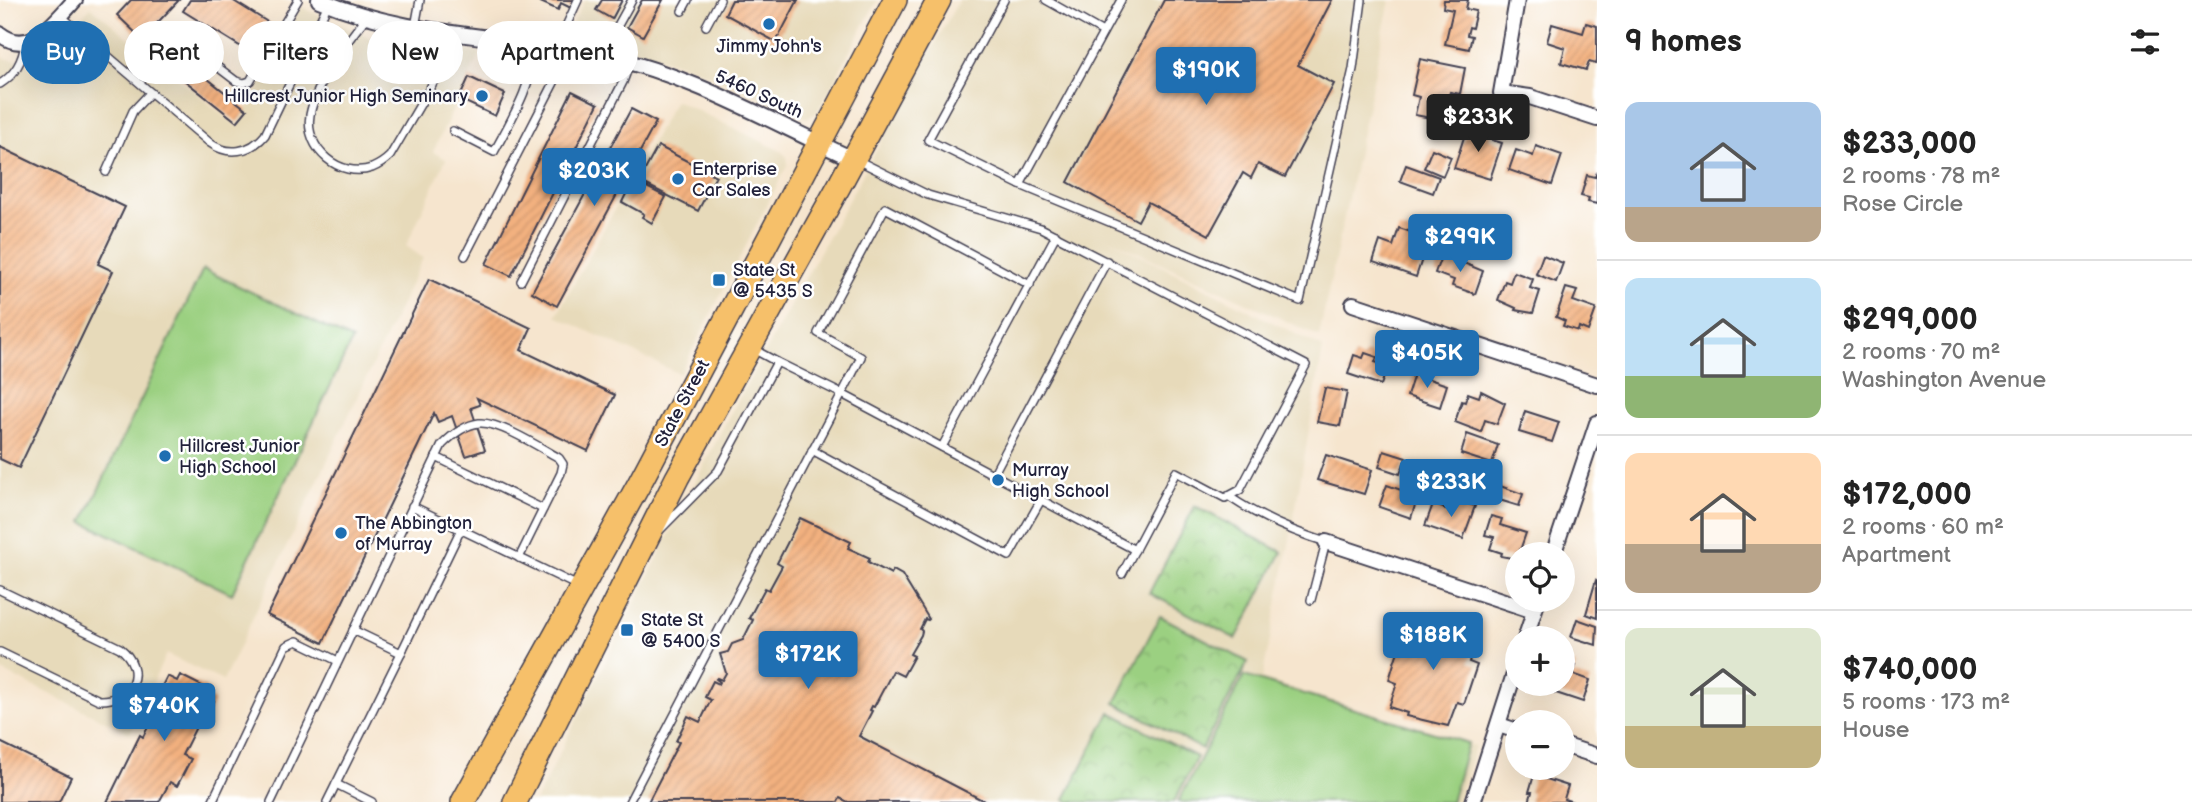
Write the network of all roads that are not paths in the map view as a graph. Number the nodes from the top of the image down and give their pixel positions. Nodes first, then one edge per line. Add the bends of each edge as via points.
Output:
1 (75, 0) edge
2 (298, 0) edge
3 (420, 0) edge
4 (578, 0) edge
5 (632, 0) edge
6 (688, 0) edge
7 (720, 0) edge
8 (895, 0) edge
9 (939, 0) edge
10 (1004, 0) edge
11 (1045, 0) edge
12 (1121, 0) edge
13 (1362, 0) edge
14 (1517, 0) edge
15 (323, 1) edge
16 (682, 11) dead end
17 (60, 16) junction
18 (366, 18) junction
19 (54, 21) edge
20 (381, 21) edge
21 (416, 21) edge
22 (570, 21) edge
23 (620, 21) edge
24 (706, 26) dead end
25 (1103, 32) junction
26 (0, 34) edge
27 (21, 42) edge
28 (21, 63) edge
29 (638, 65) edge
30 (224, 72) edge
31 (0, 84) edge
32 (432, 84) edge
33 (528, 84) edge
34 (553, 84) edge
35 (622, 84) edge
36 (150, 93) junction
37 (1597, 119) edge
38 (453, 131) dead end
39 (818, 143) junction
40 (853, 159) junction
41 (106, 172) dead end
42 (1020, 185) junction
43 (1056, 235) junction
44 (466, 256) dead end
45 (1107, 261) junction
46 (521, 281) dead end
47 (1030, 285) junction
48 (1353, 304) dead end
49 (748, 347) junction
50 (777, 362) junction
51 (1597, 385) edge
52 (842, 394) junction
53 (1597, 423) edge
54 (942, 447) junction
55 (812, 450) junction
56 (436, 457) junction
57 (993, 475) junction
58 (1228, 496) junction
59 (1041, 500) junction
60 (412, 506) junction
61 (543, 509) junction
62 (461, 529) junction
63 (1326, 542) junction
64 (1557, 542) edge
65 (1135, 550) junction
66 (638, 554) junction
67 (519, 558) junction
68 (1122, 574) dead end
69 (582, 587) junction
70 (0, 590) edge
71 (1505, 596) edge
72 (1311, 600) dead end
73 (353, 630) junction
74 (0, 652) edge
75 (401, 653) junction
76 (338, 661) junction
77 (1508, 696) edge
78 (1499, 725) junction
79 (1505, 727) edge
80 (1575, 749) edge
81 (1597, 756) edge
82 (336, 784) junction
83 (212, 802) edge
84 (271, 802) edge
85 (327, 802) edge
86 (372, 802) edge
87 (463, 802) edge
88 (515, 802) edge
89 (629, 802) edge
90 (1473, 802) edge

1 - 17 street
2 - 30 lane via 250,81 236,81
3 - 21 lane
4 - 22 lane
5 - 23 lane
6 - 16 lane
7 - 24 lane
8 - 39 main road, State Street
9 - 40 main road, State Street
10 - 42 lane via 928,140
11 - 25 lane
12 - 25 lane
13 - 42 lane via 1353,69 1300,301
14 - 37 street via 1501,93 1530,97
15 - 18 street, 5460 South
15 - 36 lane via 270,127 252,147 235,152 217,148
17 - 19 street
17 - 36 lane
18 - 20 street, 5460 South
18 - 32 lane via 337,55 310,114 311,134 321,154 345,169 371,169 390,156
25 - 42 lane
26 - 27 street
28 - 31 lane
29 - 39 street, 5460 South
33 - 38 lane via 494,152
34 - 44 lane
35 - 46 lane
36 - 41 lane via 133,111
39 - 40 street, 5460 South
39 - 69 main road, State Street
40 - 43 lane via 928,195
40 - 49 main road, State Street
43 - 45 lane
43 - 47 lane
45 - 57 lane
45 - 58 lane via 1306,365 1240,490
47 - 52 lane via 885,208 818,333 861,357
47 - 54 lane
48 - 51 street
49 - 50 lane
49 - 66 main road, State Street
50 - 52 lane
50 - 66 lane via 718,471
52 - 54 lane
52 - 55 lane
53 - 64 street
54 - 57 lane
55 - 59 lane via 1009,556
55 - 89 lane
56 - 60 lane
56 - 61 lane
56 - 61 lane via 442,445 463,428 492,424 559,458 561,473
57 - 59 lane
58 - 63 lane via 1291,531
58 - 65 lane via 1176,472
59 - 65 lane
60 - 62 lane
60 - 73 lane
61 - 67 lane
62 - 67 lane
62 - 75 lane
63 - 71 street
63 - 72 lane
65 - 68 lane
66 - 88 main road, State Street
67 - 69 lane
69 - 87 main road, State Street
70 - 74 lane via 120,648 134,666 133,677 123,696 99,700
73 - 75 lane
73 - 76 lane
75 - 82 lane
76 - 83 lane via 297,641 286,646
76 - 84 lane
77 - 78 street
78 - 79 street
78 - 90 street
80 - 81 street
82 - 85 lane
82 - 86 lane

